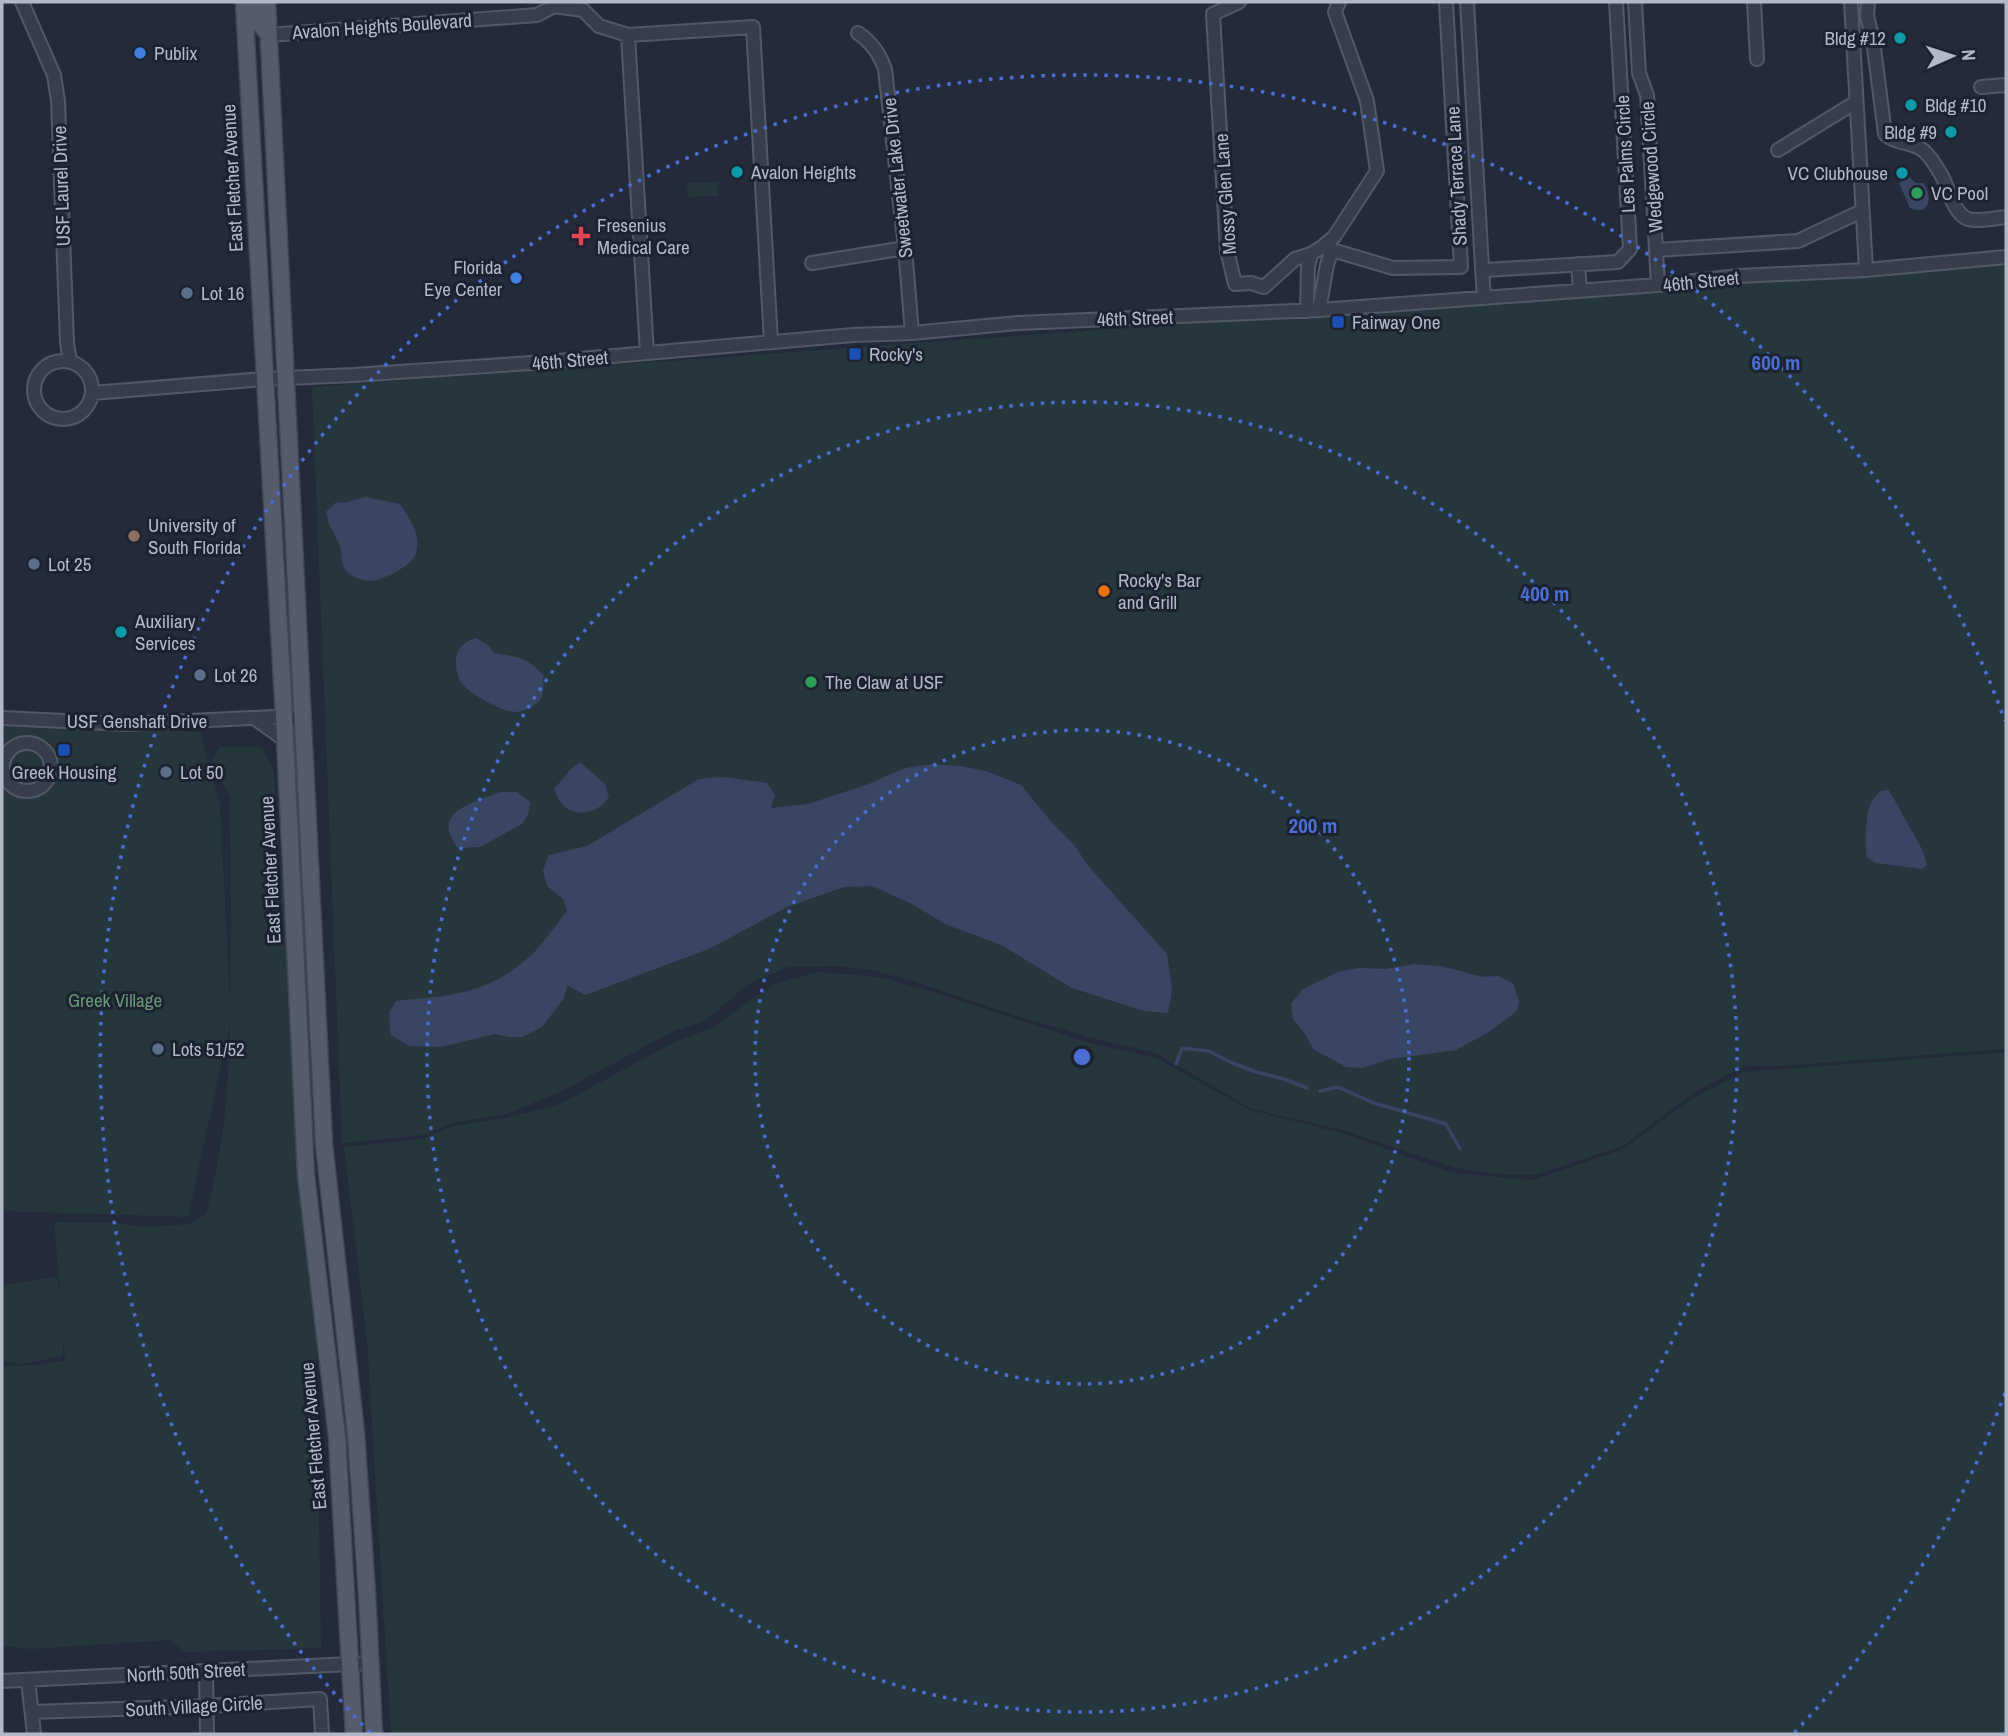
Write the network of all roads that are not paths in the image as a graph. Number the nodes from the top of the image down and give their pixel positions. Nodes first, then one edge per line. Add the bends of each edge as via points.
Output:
1 (22, 2) edge
2 (244, 2) edge
3 (256, 2) edge
4 (267, 2) edge
5 (1239, 2) edge
6 (1339, 2) edge
7 (1446, 2) edge
8 (1467, 2) edge
9 (1616, 2) edge
10 (1635, 2) edge
11 (1754, 2) edge
12 (1851, 2) edge
13 (1868, 2) edge
14 (554, 4) edge
15 (858, 33) dead end
16 (269, 35) junction
17 (628, 35) junction
18 (1757, 60) dead end
19 (2006, 85) edge
20 (1982, 87) dead end
21 (1856, 102) junction
22 (1779, 150) dead end
23 (1862, 211) junction
24 (2006, 217) edge
25 (905, 248) junction
26 (1331, 249) junction
27 (1656, 250) junction
28 (1311, 254) junction
29 (2006, 257) edge
30 (812, 263) dead end
31 (1578, 264) junction
32 (1482, 267) junction
33 (1866, 270) junction
34 (1658, 285) junction
35 (1580, 291) junction
36 (1484, 298) junction
37 (1313, 310) junction
38 (912, 333) junction
39 (771, 342) junction
40 (647, 353) junction
41 (70, 361) junction
42 (287, 378) junction
43 (264, 379) junction
44 (92, 393) junction
45 (278, 717) junction
46 (2, 718) edge
47 (254, 718) junction
48 (27, 719) junction
49 (303, 720) junction
50 (285, 740) junction
51 (27, 743) dead end
52 (371, 1663) junction
53 (350, 1664) junction
54 (206, 1671) junction
55 (28, 1680) junction
56 (2, 1681) edge
57 (207, 1706) junction
58 (32, 1712) junction
59 (34, 1734) edge
60 (207, 1734) edge
61 (322, 1734) edge
62 (354, 1734) edge
63 (374, 1734) edge

1 - 41 street, USF Laurel Drive via 54,75 58,101
2 - 43 main road, East Fletcher Avenue
3 - 16 main road via 257,20
4 - 16 main road, East Fletcher Avenue
5 - 28 street, Mossy Glen Lane via 1213,14 1227,250 1235,284 1264,287 1295,259
6 - 26 street via 1335,12 1367,101 1377,172 1334,237
7 - 26 street, Shady Terrace Lane via 1461,267 1393,268
8 - 32 street
9 - 31 street, Les Palms Circle via 1630,249 1618,262
10 - 27 street, Wedgewood Circle via 1639,73 1647,95
11 - 18 street
12 - 21 street
13 - 24 street via 1885,134 1927,155 1964,217
14 - 16 street, Avalon Heights Boulevard via 537,15
14 - 17 street, Avalon Heights Boulevard via 583,10 599,26
15 - 25 street, Sweetwater Lake Drive via 876,49 885,69
16 - 42 main road, East Fletcher Avenue
17 - 39 street via 753,27
17 - 40 street
19 - 20 street
21 - 22 street
21 - 23 street
23 - 27 street, Wedgewood Circle via 1798,241
23 - 33 street
25 - 30 street
25 - 38 street, Sweetwater Lake Drive
26 - 28 street, Mossy Glen Lane
26 - 37 street
27 - 34 street, Wedgewood Circle
28 - 37 street
29 - 33 street, 46th Street
31 - 32 street, Les Palms Circle
31 - 35 street
32 - 36 street
33 - 34 street, 46th Street
34 - 35 street, 46th Street
35 - 36 street, 46th Street
36 - 37 street, 46th Street
37 - 38 street, 46th Street via 1018,323
38 - 39 street, 46th Street
39 - 40 street, 46th Street
40 - 42 street, 46th Street
41 - 44 street via 88,374
41 - 44 street via 52,362 37,375 34,394 42,411 58,419 77,416
42 - 43 street, 46th Street
42 - 49 main road, East Fletcher Avenue
43 - 44 street
43 - 45 main road, East Fletcher Avenue
45 - 47 street, USF Genshaft Drive
45 - 49 street, USF Genshaft Drive
45 - 50 main road, East Fletcher Avenue
46 - 48 street, USF Genshaft Drive
47 - 48 street, USF Genshaft Drive via 127,724
47 - 50 street
48 - 51 street
49 - 52 main road, East Fletcher Avenue via 324,1144 356,1434
50 - 53 main road, East Fletcher Avenue via 306,1175 337,1437
52 - 53 street, North 50th Street
52 - 63 main road, East Fletcher Avenue
53 - 54 street, North 50th Street
53 - 62 main road, East Fletcher Avenue
54 - 55 street, North 50th Street
54 - 57 street
55 - 56 street, North 50th Street
55 - 58 street
57 - 58 street, South Village Circle
57 - 60 street
57 - 61 street, South Village Circle via 320,1699
58 - 59 street

